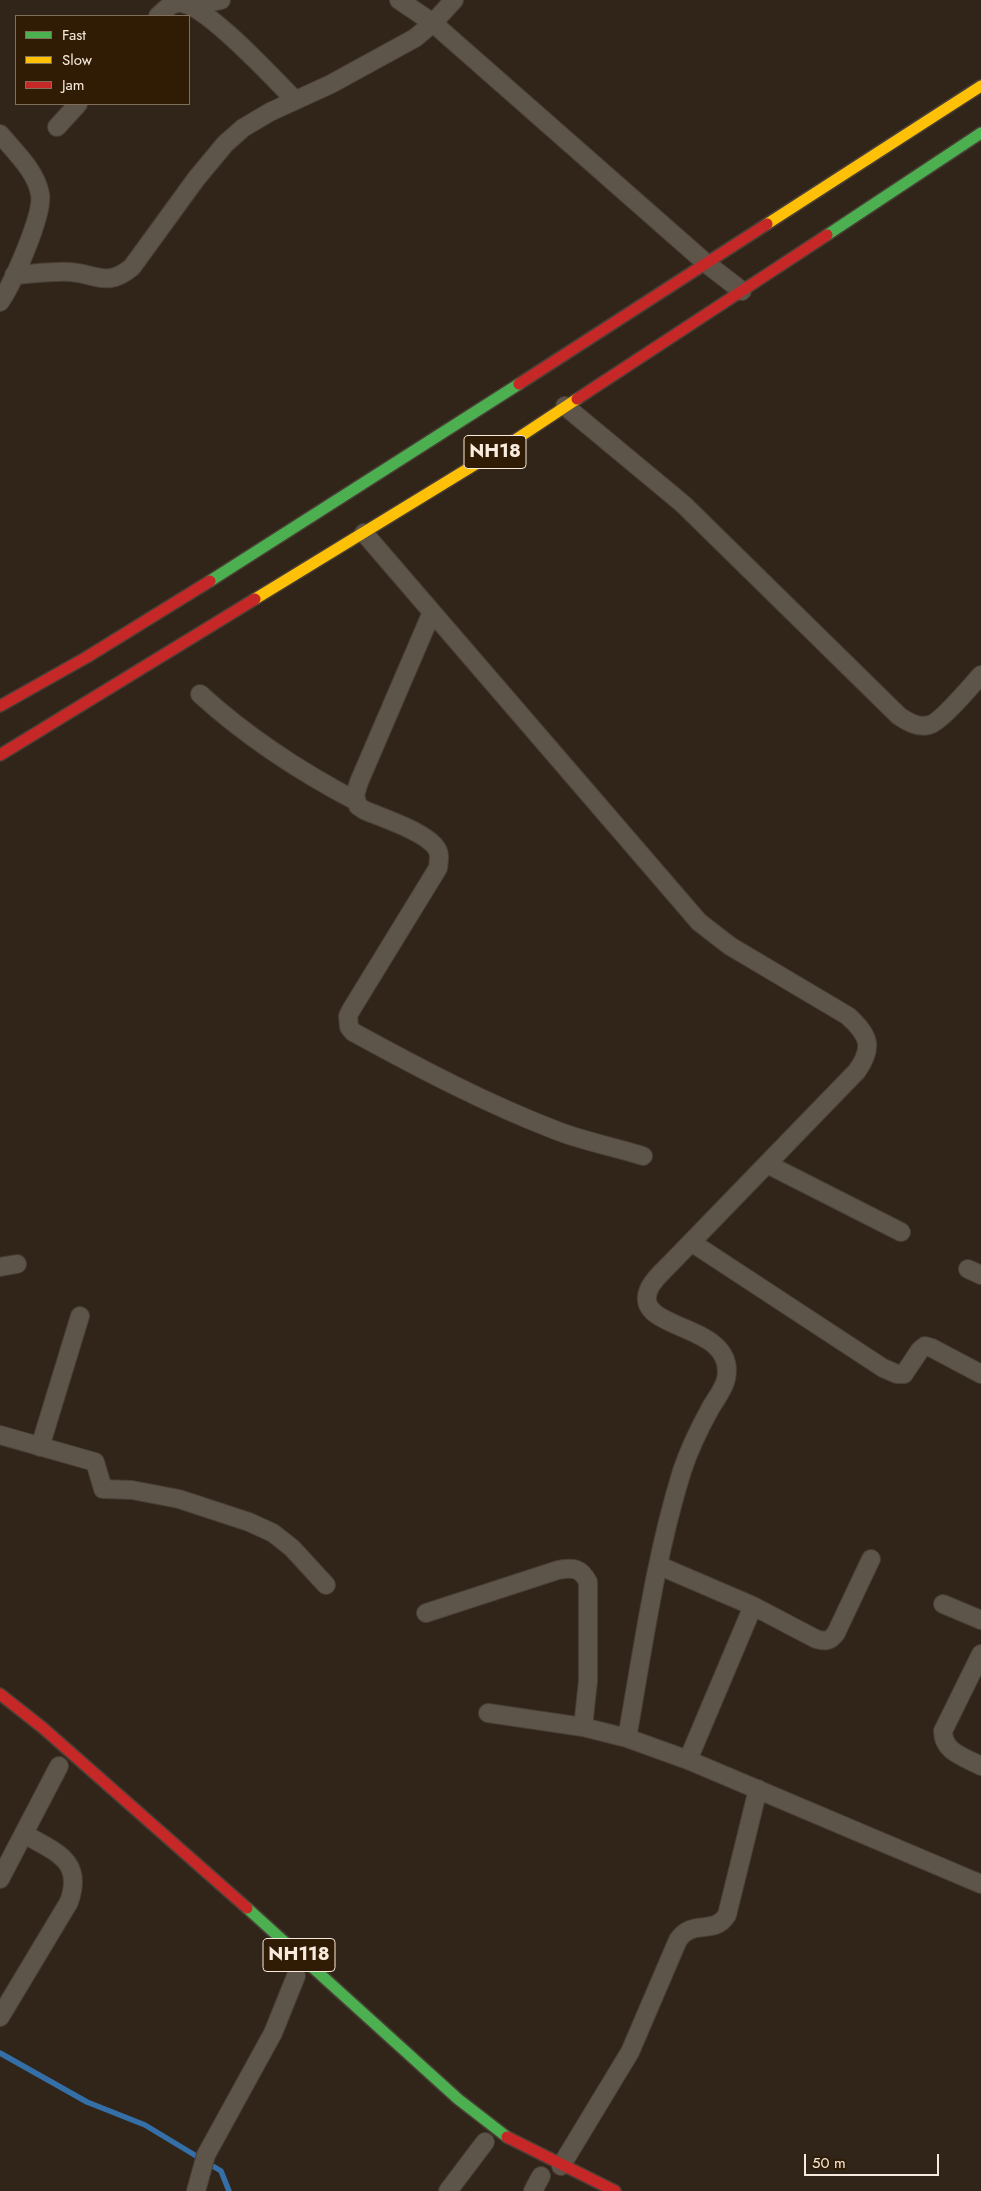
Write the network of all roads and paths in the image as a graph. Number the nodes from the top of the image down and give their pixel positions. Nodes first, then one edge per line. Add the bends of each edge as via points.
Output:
1 (221, 0) edge
2 (399, 0) edge
3 (454, 0) edge
4 (193, 6) junction
5 (159, 15) edge
6 (433, 23) junction
7 (981, 86) edge
8 (296, 100) junction
9 (77, 105) edge
10 (57, 127) dead end
11 (981, 133) edge
12 (0, 134) edge
13 (707, 264) junction
14 (14, 275) junction
15 (742, 291) junction
16 (0, 302) edge
17 (565, 406) junction
18 (364, 533) junction
19 (432, 612) junction
20 (981, 675) edge
21 (21, 693) junction
22 (200, 694) dead end
23 (0, 706) edge
24 (29, 708) dead end
25 (0, 755) edge
26 (356, 801) junction
27 (642, 1156) dead end
28 (767, 1164) junction
29 (901, 1232) dead end
30 (691, 1242) junction
31 (17, 1264) dead end
32 (0, 1268) edge
33 (80, 1316) dead end
34 (981, 1374) edge
35 (0, 1435) edge
36 (40, 1447) junction
37 (871, 1559) dead end
38 (660, 1566) junction
39 (326, 1584) dead end
40 (943, 1604) dead end
41 (753, 1606) junction
42 (426, 1613) dead end
43 (981, 1620) edge
44 (981, 1654) edge
45 (0, 1694) edge
46 (488, 1713) dead end
47 (583, 1727) junction
48 (627, 1738) junction
49 (688, 1760) junction
50 (59, 1766) dead end
51 (981, 1766) edge
52 (758, 1789) junction
53 (24, 1834) junction
54 (0, 1879) edge
55 (981, 1884) edge
56 (295, 1975) dead end
57 (0, 2017) edge
58 (485, 2142) dead end
59 (561, 2166) junction
60 (196, 2191) edge
61 (448, 2191) edge
62 (615, 2191) edge

1 - 4 street
2 - 6 street
3 - 6 street
4 - 5 street via 170,5
4 - 8 street via 232,38
6 - 8 street via 415,38
6 - 13 street
7 - 13 highway, NH18
8 - 14 street via 243,128 225,144 122,276 106,280 70,272
9 - 10 street
11 - 15 highway, NH18
12 - 14 street via 31,171 41,195 37,218
13 - 15 street
13 - 21 highway, NH18 via 276,542 87,657
14 - 16 street
15 - 17 highway, NH18
17 - 18 highway, NH18
17 - 20 street via 683,504 899,716 914,724 931,725
18 - 19 street
18 - 25 highway, NH18 via 38,727
19 - 26 street via 359,782
19 - 28 street via 699,922 730,946 848,1016 861,1028 867,1038 866,1059
21 - 23 highway, NH18
21 - 24 highway
22 - 26 street via 229,721 285,762
26 - 27 street via 364,810 422,836 437,850 439,858 438,868 350,1010 348,1027 430,1075 504,1108 557,1130
28 - 29 street
28 - 30 street
30 - 34 street via 897,1374 904,1374 925,1346
30 - 38 street via 654,1281 649,1288 647,1302 650,1310 659,1317 711,1341 726,1359 726,1381 682,1469
31 - 32 street
33 - 36 street
35 - 36 street
36 - 39 street via 95,1462 103,1489 132,1490 179,1499 274,1533
37 - 41 street via 830,1640 816,1640
38 - 41 street
38 - 48 street
40 - 43 street
41 - 49 street
42 - 47 street via 558,1570 578,1569 588,1582 588,1681
44 - 51 street via 944,1731 944,1740 952,1751
45 - 59 highway, NH118 via 241,1903 458,2099 510,2140
46 - 47 street
47 - 48 street
48 - 49 street
49 - 52 street
50 - 53 street
52 - 55 street
52 - 59 street via 727,1915 717,1926 690,1928 683,1932 630,2052
53 - 54 street
53 - 57 street via 62,1857 70,1867 74,1889
56 - 60 street via 274,2033 206,2155
58 - 61 street
59 - 62 highway, NH118

